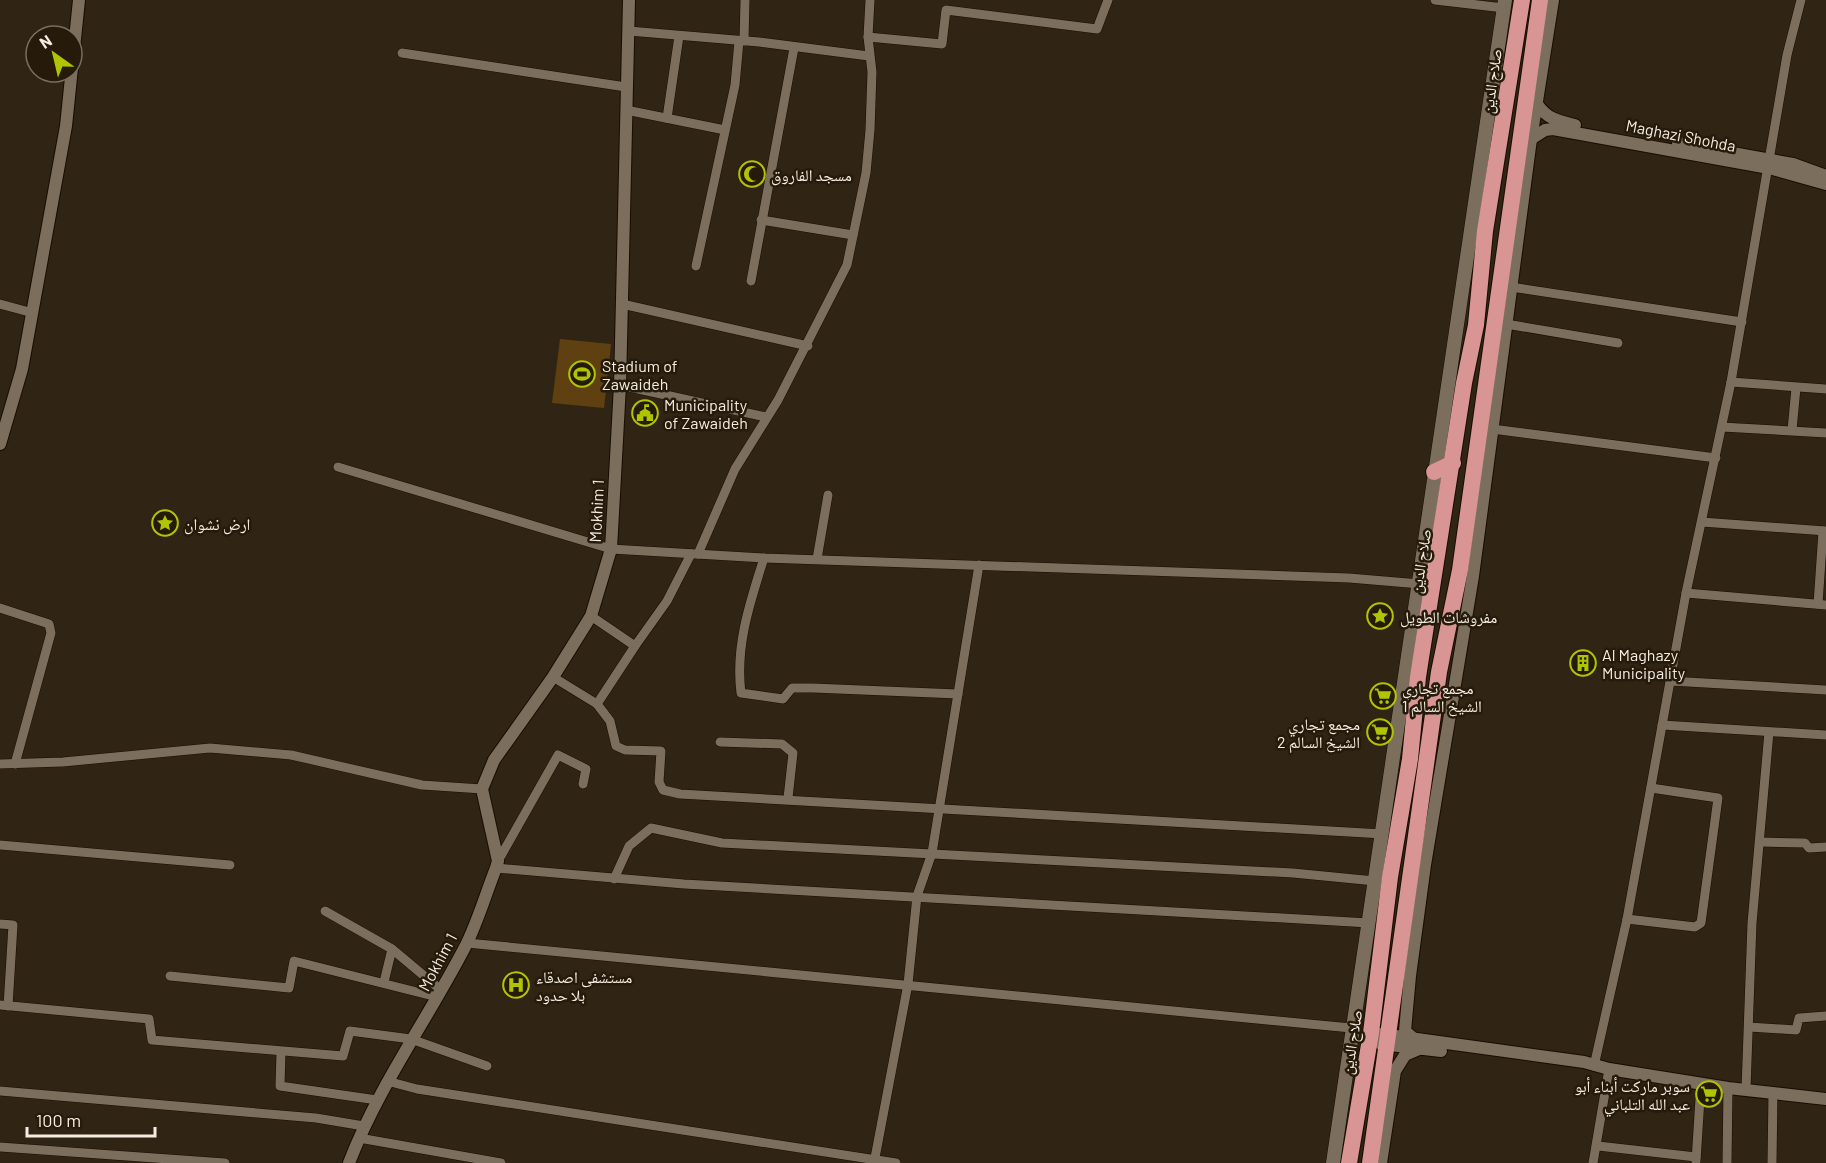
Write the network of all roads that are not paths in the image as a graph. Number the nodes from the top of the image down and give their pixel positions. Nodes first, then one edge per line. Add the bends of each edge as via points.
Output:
1 (80, 0) edge
2 (629, 0) edge
3 (745, 0) edge
4 (870, 0) edge
5 (1108, 0) edge
6 (1435, 0) edge
7 (1522, 0) edge
8 (1540, 0) edge
9 (1552, 0) edge
10 (1801, 0) edge
11 (1505, 4) edge
12 (629, 31) junction
13 (679, 36) junction
14 (868, 37) junction
15 (742, 41) junction
16 (794, 48) junction
17 (402, 53) dead end
18 (869, 56) junction
19 (626, 87) junction
20 (1537, 104) junction
21 (626, 110) junction
22 (668, 118) junction
23 (724, 130) junction
24 (1502, 135) junction
25 (1526, 140) junction
26 (1770, 164) junction
27 (1826, 176) edge
28 (1826, 184) edge
29 (761, 220) junction
30 (853, 235) junction
31 (696, 266) dead end
32 (751, 281) dead end
33 (1511, 287) junction
34 (0, 304) edge
35 (622, 304) junction
36 (33, 313) junction
37 (1742, 322) junction
38 (1476, 325) junction
39 (1499, 329) junction
40 (1618, 343) dead end
41 (808, 346) junction
42 (1731, 382) junction
43 (620, 385) junction
44 (1796, 388) junction
45 (1826, 389) edge
46 (766, 417) junction
47 (1722, 427) junction
48 (1492, 429) junction
49 (1792, 430) junction
50 (1826, 433) edge
51 (1, 440) edge
52 (1716, 458) junction
53 (1453, 463) junction
54 (338, 467) dead end
55 (1434, 472) junction
56 (828, 495) dead end
57 (1702, 522) junction
58 (1825, 531) edge
59 (611, 549) junction
60 (694, 554) junction
61 (764, 558) junction
62 (817, 560) junction
63 (979, 565) junction
64 (1420, 584) junction
65 (1686, 593) junction
66 (1822, 604) edge
67 (0, 608) edge
68 (591, 616) junction
69 (635, 646) junction
70 (554, 677) junction
71 (1670, 681) junction
72 (1826, 690) edge
73 (958, 694) junction
74 (597, 704) junction
75 (1662, 725) junction
76 (1770, 732) junction
77 (1826, 735) edge
78 (720, 742) dead end
79 (1410, 759) junction
80 (0, 764) edge
81 (15, 764) junction
82 (1393, 772) junction
83 (583, 784) dead end
84 (1651, 788) junction
85 (482, 789) junction
86 (788, 798) junction
87 (939, 808) junction
88 (1383, 834) junction
89 (1760, 842) junction
90 (0, 845) edge
91 (1826, 847) edge
92 (932, 853) junction
93 (230, 865) dead end
94 (497, 865) junction
95 (614, 879) junction
96 (1375, 881) junction
97 (917, 896) junction
98 (325, 911) dead end
99 (1627, 919) junction
100 (1369, 923) junction
101 (0, 924) edge
102 (467, 943) junction
103 (392, 949) junction
104 (170, 976) dead end
105 (384, 982) junction
106 (908, 984) junction
107 (439, 993) junction
108 (4, 1006) edge
109 (1826, 1016) edge
110 (1749, 1027) junction
111 (1351, 1028) junction
112 (1370, 1038) junction
113 (411, 1039) junction
114 (1387, 1040) junction
115 (1418, 1044) junction
116 (281, 1052) junction
117 (487, 1066) dead end
118 (1594, 1066) junction
119 (1609, 1069) junction
120 (387, 1081) junction
121 (1701, 1083) junction
122 (1728, 1088) junction
123 (1746, 1089) junction
124 (0, 1091) edge
125 (1773, 1092) junction
126 (1826, 1099) edge
127 (377, 1100) junction
128 (364, 1126) junction
129 (359, 1138) junction
130 (1598, 1146) junction
131 (0, 1147) edge
132 (1653, 1153) junction
133 (1696, 1160) edge
134 (874, 1161) edge
135 (225, 1163) edge
136 (349, 1163) edge
137 (501, 1163) edge
138 (896, 1163) edge
139 (1333, 1163) edge
140 (1349, 1163) edge
141 (1370, 1163) edge
142 (1381, 1163) edge
143 (1593, 1163) edge
144 (1651, 1163) edge
145 (1727, 1163) edge
146 (1772, 1163) edge

1 - 36 street via 66,126
2 - 12 street, Mokhim 1
3 - 15 street
4 - 14 street
5 - 14 street via 1097,29 946,10 942,44
6 - 11 street
7 - 24 highway, صلاح الدين
8 - 25 highway
9 - 20 street
10 - 26 street via 1787,55
11 - 55 main road
12 - 13 street
12 - 19 street, Mokhim 1
13 - 15 street
13 - 22 street
14 - 18 street
15 - 16 street
15 - 23 street
16 - 18 street
16 - 29 street
17 - 19 street
18 - 30 street via 870,130
19 - 21 street, Mokhim 1
20 - 25 street
20 - 26 street, Maghazi Shohda via 1554,120
21 - 22 street
21 - 35 street, Mokhim 1
22 - 23 street
23 - 31 street
24 - 25 highway via 1511,132
24 - 38 highway, صلاح الدين via 1485,231
25 - 26 street, Maghazi Shohda via 1552,129
25 - 33 street
25 - 39 highway
26 - 27 street, Maghazi Shohda via 1793,164
26 - 28 street, Maghazi Shohda
26 - 37 street
29 - 30 street
29 - 32 street
30 - 41 street via 847,265
33 - 37 street
33 - 39 street
34 - 36 street
35 - 41 street
35 - 43 street, Mokhim 1
36 - 51 street via 22,369
37 - 42 street
38 - 39 highway
38 - 53 highway, صلاح الدين
39 - 40 street
39 - 48 street
39 - 114 highway via 1460,570 1439,672
41 - 46 street
42 - 44 street
42 - 47 street
43 - 46 street
43 - 59 street, Mokhim 1
44 - 45 street
44 - 49 street
46 - 60 street via 735,469
47 - 49 street
47 - 52 street
48 - 52 street
48 - 115 street via 1473,576 1410,976 1405,1031
49 - 50 street
52 - 57 street
53 - 55 highway
53 - 79 highway, صلاح الدين via 1418,677
54 - 59 street
55 - 64 main road
56 - 62 street
57 - 58 street
57 - 65 street
58 - 66 street
59 - 60 street
59 - 68 street, Mokhim 1
60 - 61 street
60 - 69 street
61 - 62 street
61 - 73 street via 745,616 738,673 741,693 783,699 792,688
62 - 63 street
63 - 64 street
63 - 73 street
64 - 82 main road
65 - 66 street
65 - 71 street
67 - 81 street via 49,624 51,633
68 - 69 street
68 - 70 street, Mokhim 1
69 - 74 street
70 - 74 street
70 - 85 street, Mokhim 1 via 494,760
71 - 72 street
71 - 75 street
73 - 87 street
74 - 86 street via 610,722 616,746 661,751 659,782 663,790
75 - 76 street
75 - 84 street
76 - 77 street
76 - 89 street
78 - 86 street via 782,744 793,753
79 - 82 highway
79 - 112 highway, صلاح الدين via 1390,877
80 - 81 street
81 - 85 street via 210,748 291,754 422,785
82 - 88 main road
83 - 94 street via 586,769 558,754
84 - 99 street
84 - 99 street via 1718,798 1701,923 1695,927
85 - 94 street
86 - 87 street
87 - 88 street
87 - 92 street
88 - 96 main road
89 - 91 street
89 - 110 street via 1752,923
90 - 93 street
92 - 95 street via 722,843 651,828 629,846
92 - 96 street
92 - 97 street
94 - 95 street
94 - 102 street, Mokhim 1
95 - 97 street
96 - 100 main road
97 - 100 street
97 - 106 street
98 - 103 street
99 - 118 street
100 - 111 main road
101 - 108 street via 13,925
102 - 106 street
102 - 107 street, Mokhim 1
103 - 105 street
103 - 107 street
104 - 105 street via 289,988 294,961
105 - 107 street
106 - 111 street
106 - 134 street
107 - 113 street, Mokhim 1
108 - 116 street via 149,1019 152,1040
109 - 110 street via 1799,1018 1796,1030
110 - 123 street
111 - 139 main road
112 - 114 street
112 - 140 highway, صلاح الدين
113 - 116 street via 351,1031 343,1056
113 - 117 street
113 - 120 street, Mokhim 1
114 - 115 street
114 - 141 highway
115 - 118 street
115 - 142 street via 1395,1071
116 - 127 street via 280,1086
118 - 119 street
119 - 121 street
119 - 130 street
120 - 127 street, Mokhim 1
120 - 134 street via 417,1089
121 - 122 street
121 - 133 street
122 - 123 street
122 - 145 street
123 - 125 street
124 - 128 street via 316,1118
125 - 126 street
125 - 146 street
127 - 128 street, Mokhim 1
128 - 129 street, Mokhim 1
129 - 136 street, Mokhim 1
129 - 137 street
130 - 132 street
130 - 143 street
131 - 135 street
132 - 133 street
132 - 144 street
134 - 138 street

